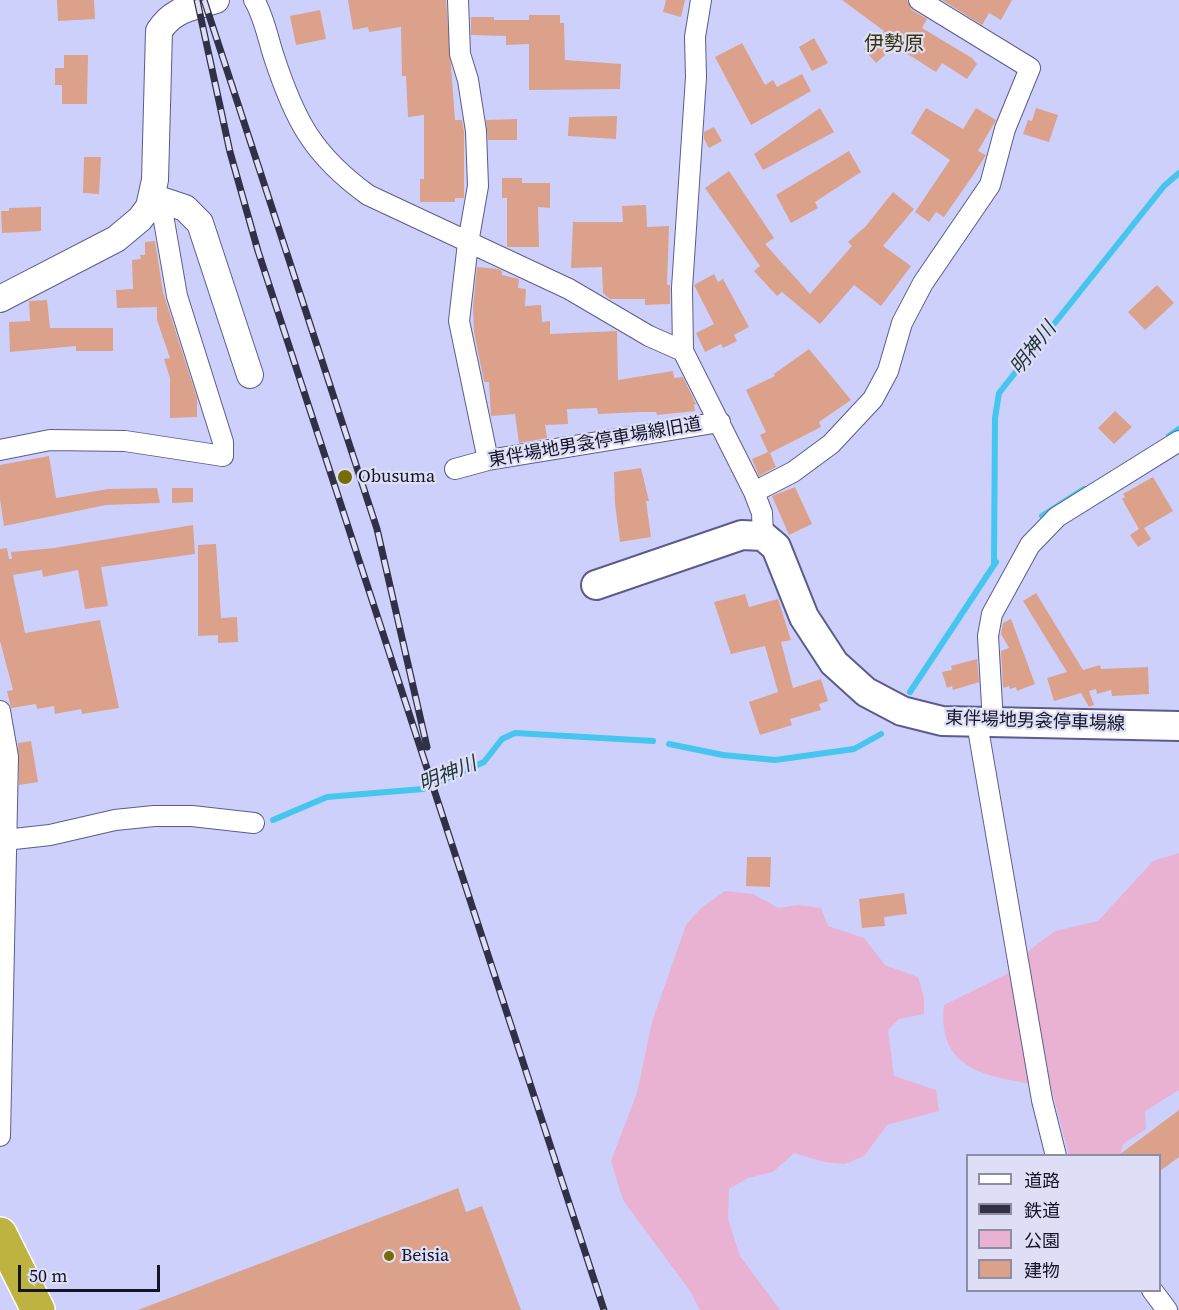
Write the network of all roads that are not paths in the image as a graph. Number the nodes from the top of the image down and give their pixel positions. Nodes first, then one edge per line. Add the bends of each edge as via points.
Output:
1 (216, 0) edge
2 (254, 0) edge
3 (458, 0) edge
4 (701, 0) edge
5 (919, 0) edge
6 (178, 6) edge
7 (152, 197) junction
8 (468, 243) junction
9 (0, 299) edge
10 (683, 351) junction
11 (250, 375) dead end
12 (720, 422) junction
13 (1179, 441) edge
14 (0, 450) edge
15 (488, 460) junction
16 (455, 469) dead end
17 (754, 492) junction
18 (763, 536) junction
19 (596, 585) dead end
20 (0, 711) edge
21 (985, 723) junction
22 (1179, 726) edge
23 (3, 818) edge
24 (254, 824) dead end
25 (5, 840) junction
26 (0, 1136) edge
27 (1056, 1154) edge
28 (0, 1234) edge
29 (1154, 1292) edge
30 (38, 1310) edge
31 (1167, 1310) edge

1 - 6 street
2 - 8 street via 294,110 323,158 368,195
3 - 8 street via 460,54 476,131 478,186
4 - 10 street via 695,37 696,77 682,288
5 - 17 street via 1030,68 1005,129 990,185 902,323 888,371 873,399 831,444 793,472
6 - 7 street via 157,38
7 - 9 street via 140,219 116,239
7 - 11 street via 185,208 200,223
7 - 14 street via 163,215 177,296 223,442 223,456 125,441 50,440
8 - 10 street via 569,289 649,336
8 - 15 street via 459,321
10 - 12 street
12 - 15 street, 東伴場地男衾停車場線旧道
12 - 17 street, 東伴場地男衾停車場線旧道
13 - 21 street via 1057,517 1030,545 992,614
15 - 16 street, 東伴場地男衾停車場線旧道
17 - 18 street, 東伴場地男衾停車場線旧道 via 762,513
18 - 19 main road via 742,535
18 - 21 main road, 東伴場地男衾停車場線 via 776,547 804,617 834,663 866,692 902,711 942,721
20 - 23 street via 8,757
21 - 22 main road, 東伴場地男衾停車場線
21 - 27 street via 1042,1100
23 - 25 street
24 - 25 street via 192,816 154,816
25 - 26 street
28 - 30 highway
29 - 31 street

